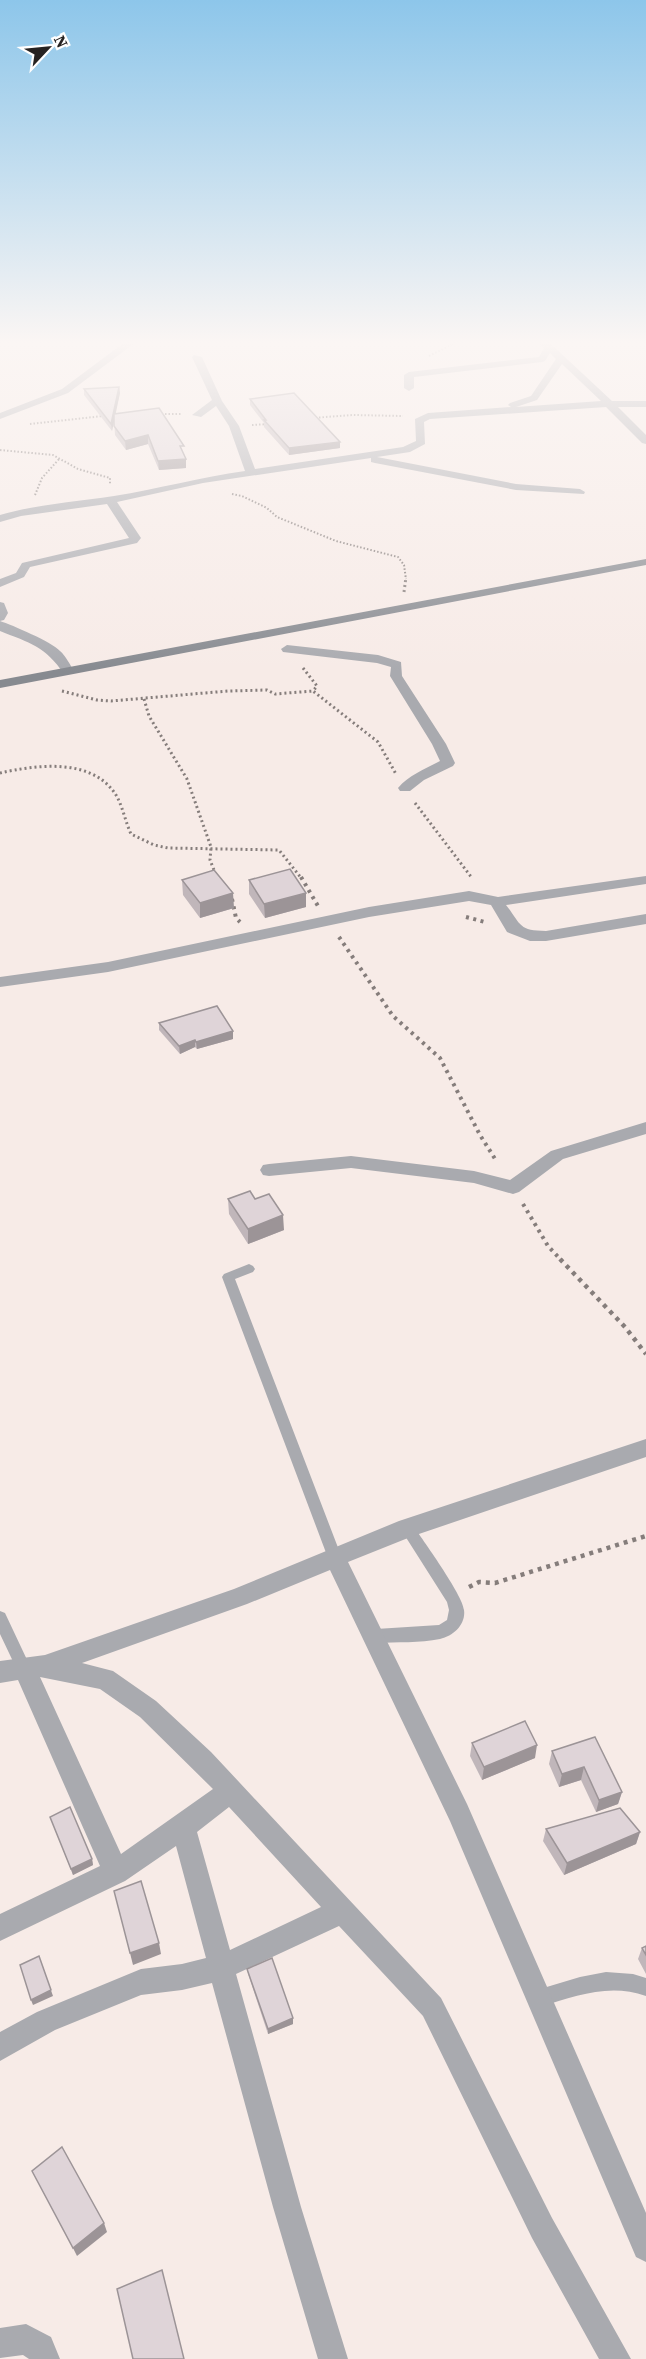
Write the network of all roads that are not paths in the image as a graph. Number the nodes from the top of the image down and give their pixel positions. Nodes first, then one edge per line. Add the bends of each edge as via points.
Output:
1 (244, 452) edge
2 (395, 452) edge
3 (364, 458) junction
4 (252, 474) junction
5 (580, 492) dead end
6 (113, 499) junction
7 (0, 519) edge
8 (646, 562) edge
9 (0, 583) edge
10 (0, 606) edge
11 (0, 617) edge
12 (0, 625) edge
13 (287, 649) road end
14 (68, 670) junction
15 (2, 685) edge
16 (405, 788) road end
17 (646, 880) edge
18 (492, 900) junction
19 (646, 920) edge
20 (0, 982) edge
21 (646, 1128) edge
22 (269, 1170) dead end
23 (249, 1269) dead end
24 (646, 1448) edge
25 (407, 1528) junction
26 (335, 1558) junction
27 (0, 1618) edge
28 (376, 1636) junction
29 (23, 1669) edge
30 (230, 1791) junction
31 (183, 1827) junction
32 (116, 1872) junction
33 (341, 1911) junction
34 (0, 1928) edge
35 (222, 1967) junction
36 (646, 1988) edge
37 (540, 1998) junction
38 (0, 2047) edge
39 (646, 2247) edge
40 (0, 2343) edge
41 (45, 2359) edge
42 (333, 2359) edge
43 (616, 2359) edge

1 - 4 street
2 - 3 street
3 - 4 street
3 - 5 street via 516,487
4 - 6 street
6 - 7 street
6 - 9 street via 135,538 131,543 33,563 21,575
8 - 14 main road
10 - 11 street
12 - 14 street via 32,637 55,652
13 - 16 street via 378,659 397,665 396,676 448,763
14 - 15 main road
17 - 18 street
18 - 19 street via 506,915 512,929 530,936
18 - 20 street via 469,896 108,967
21 - 22 street via 557,1155 513,1188 474,1177 351,1162
23 - 26 lane via 228,1277
24 - 25 street
25 - 26 street
25 - 28 lane via 453,1599 457,1610 454,1624 441,1632
26 - 28 street
26 - 29 street via 239,1597
27 - 29 lane
28 - 37 street
29 - 30 street via 105,1679 148,1709
29 - 32 street
30 - 31 street
30 - 33 street
31 - 32 street
31 - 35 street
32 - 34 street
33 - 35 street
33 - 43 street via 432,2007 542,2228
35 - 38 street via 131,1986 46,2021
35 - 42 street
36 - 37 lane via 629,1981 592,1982
37 - 39 street
40 - 41 street via 26,2339 40,2348

